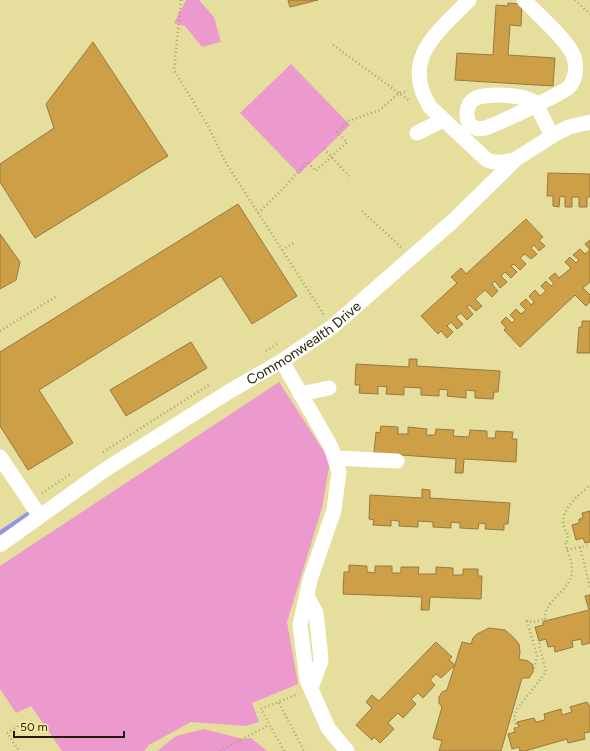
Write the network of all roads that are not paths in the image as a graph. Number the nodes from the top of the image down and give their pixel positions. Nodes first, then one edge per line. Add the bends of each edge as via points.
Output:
1 (469, 0) edge
2 (524, 0) edge
3 (443, 120) junction
4 (590, 122) edge
5 (417, 133) dead end
6 (552, 136) junction
7 (516, 159) junction
8 (487, 160) junction
9 (482, 194) junction
10 (282, 362) junction
11 (329, 388) dead end
12 (300, 394) junction
13 (0, 457) edge
14 (335, 458) junction
15 (397, 461) dead end
16 (39, 515) junction
17 (0, 545) edge
18 (347, 751) edge

1 - 3 street via 425,48 418,68 424,96
2 - 6 street via 568,45 574,56 574,80 567,88 536,104
3 - 5 street
3 - 8 street
4 - 6 street, Commonwealth Drive via 569,127
6 - 7 street, Commonwealth Drive
7 - 8 street via 506,162
7 - 9 street, Commonwealth Drive
8 - 9 street
9 - 10 street, Commonwealth Drive via 332,327
10 - 12 street
10 - 16 street, Commonwealth Drive via 166,430
11 - 12 street
12 - 14 street
13 - 16 street
14 - 15 street
14 - 18 street via 339,472 334,510 306,596 300,625 307,680 328,728
16 - 17 street, Commonwealth Drive

